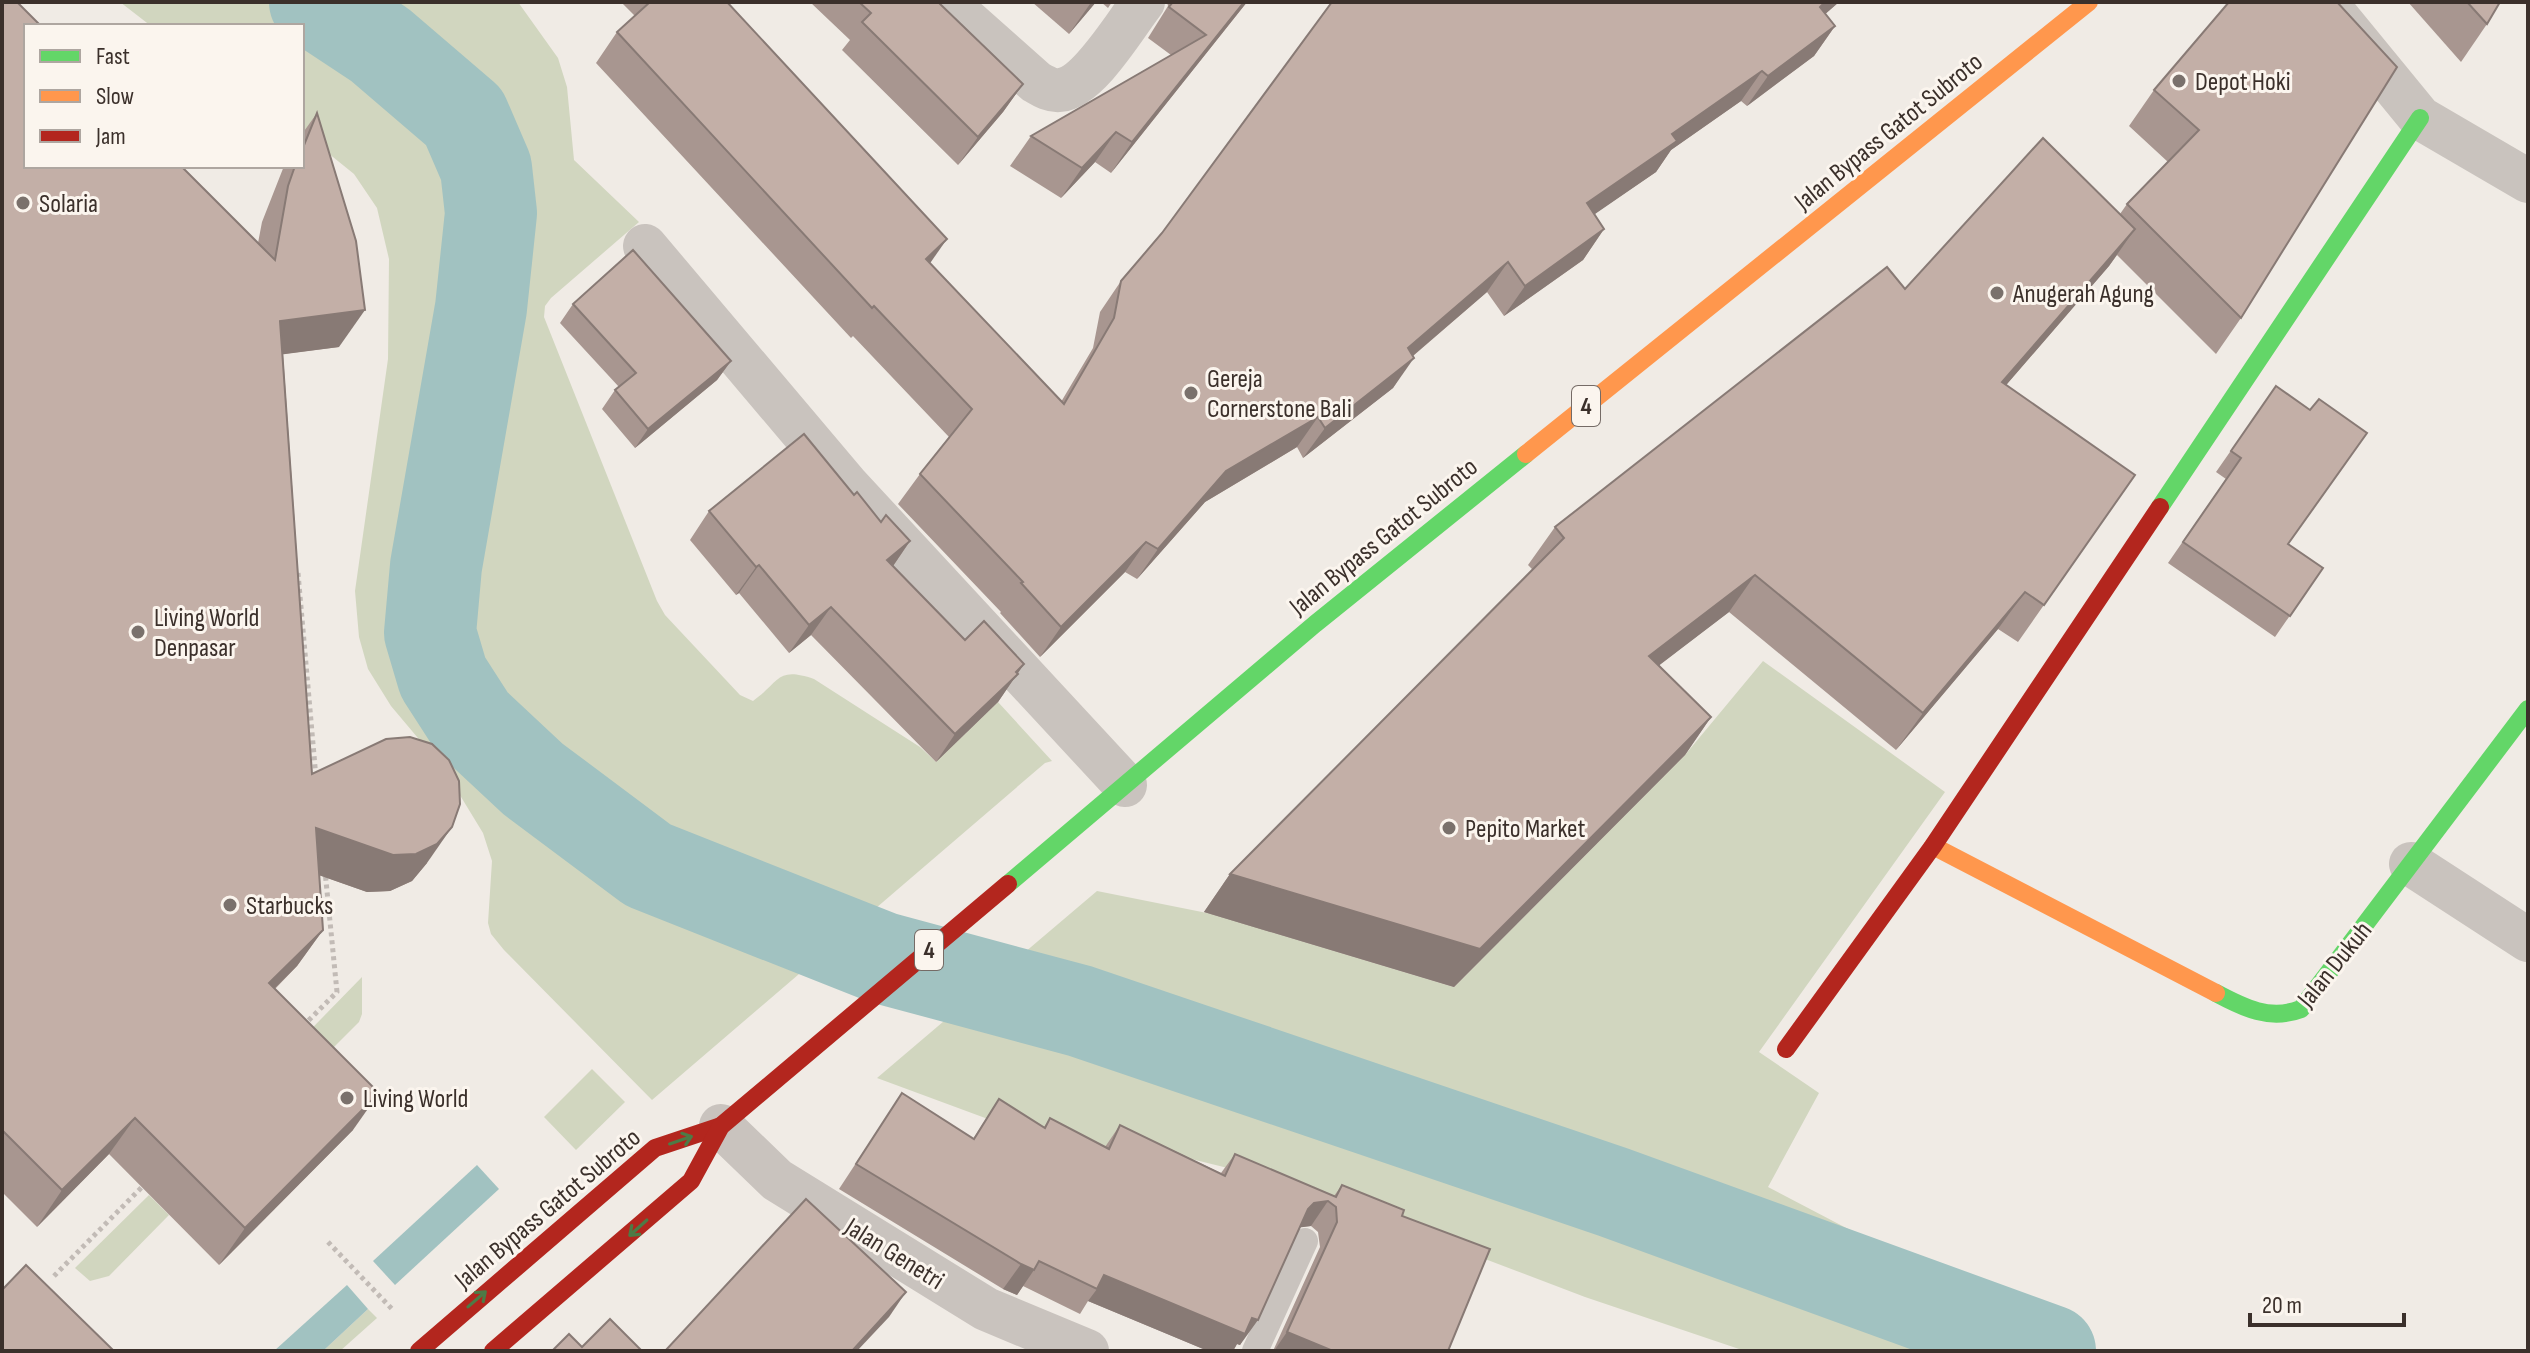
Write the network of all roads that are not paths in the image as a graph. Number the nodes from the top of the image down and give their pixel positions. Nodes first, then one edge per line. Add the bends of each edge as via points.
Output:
1 (946, 2) edge
2 (1143, 2) edge
3 (2089, 2) edge
4 (2325, 2) edge
5 (2420, 118) junction
6 (2528, 181) edge
7 (645, 246) dead end
8 (2528, 709) edge
9 (1125, 785) junction
10 (1933, 846) junction
11 (2411, 864) junction
12 (2528, 940) edge
13 (1786, 1049) dead end
14 (721, 1126) junction
15 (1305, 1241) edge
16 (423, 1348) edge
17 (493, 1351) edge
18 (1087, 1351) edge
19 (1255, 1351) edge

1 - 2 street via 1036,82 1063,90 1089,72
3 - 9 main road, Jalan Bypass Gatot Subroto / 4 via 1315,624
4 - 5 street
5 - 6 street
5 - 10 main road
7 - 9 street via 847,485
8 - 11 main road, Jalan Dukuh
9 - 14 main road, Jalan Bypass Gatot Subroto / 4
10 - 11 main road, Jalan Dukuh via 2251,1011 2285,1015 2301,1009
10 - 13 main road
11 - 12 street
16 -> 14 main road, Jalan Bypass Gatot Subroto / 4 via 655,1148
14 -> 17 main road, Jalan Bypass Gatot Subroto / 4 via 691,1181
14 - 18 street, Jalan Genetri via 777,1180 986,1309
15 - 19 lane

